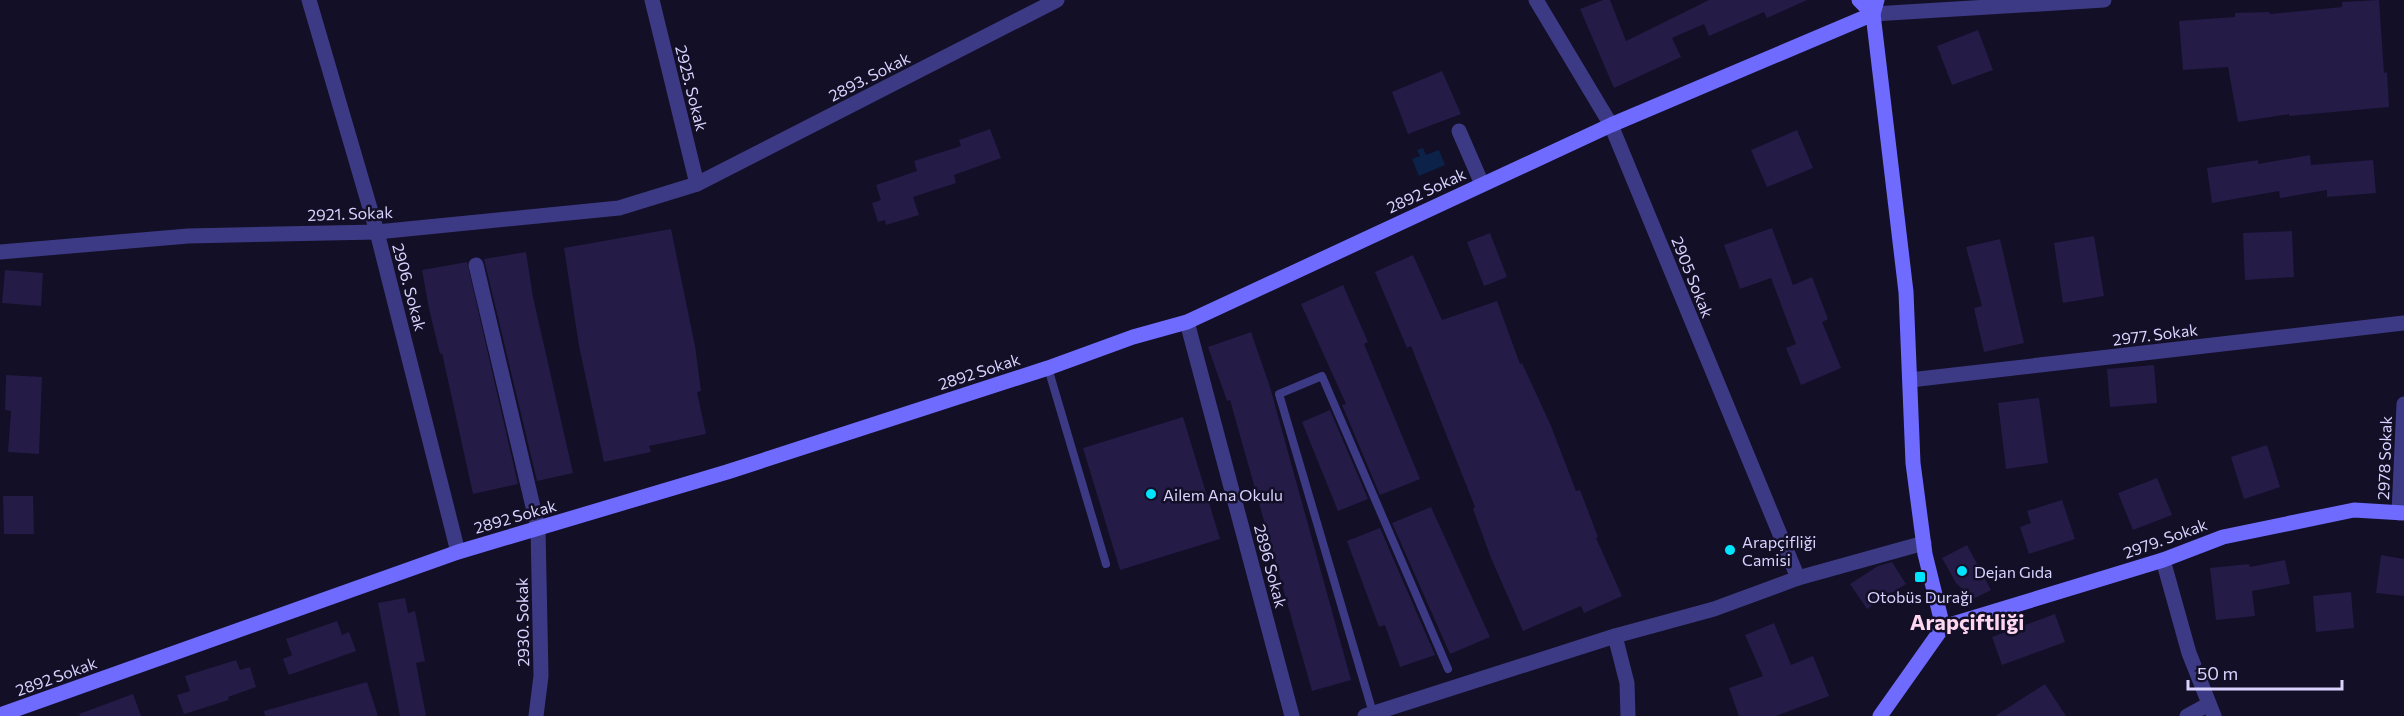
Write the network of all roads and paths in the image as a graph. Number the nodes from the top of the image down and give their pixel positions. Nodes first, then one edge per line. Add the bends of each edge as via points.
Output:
1 (309, 0) edge
2 (652, 0) edge
3 (1057, 0) edge
4 (1536, 0) edge
5 (1858, 0) edge
6 (2104, 0) edge
7 (1875, 7) edge
8 (1611, 125) junction
9 (1459, 131) dead end
10 (697, 184) junction
11 (1482, 184) junction
12 (377, 232) junction
13 (0, 252) edge
14 (476, 265) dead end
15 (1187, 322) junction
16 (2404, 323) edge
17 (1048, 368) junction
18 (1910, 381) junction
19 (2404, 404) edge
20 (2402, 513) edge
21 (538, 528) junction
22 (1924, 543) junction
23 (458, 552) junction
24 (2163, 560) junction
25 (1106, 564) dead end
26 (1798, 578) junction
27 (1943, 627) junction
28 (1615, 636) junction
29 (1448, 669) dead end
30 (2211, 710) edge
31 (0, 715) edge
32 (1369, 715) edge
33 (536, 716) edge
34 (1292, 716) edge
35 (1628, 716) edge
36 (1880, 716) edge
37 (2187, 716) edge

1 - 12 street, 2906. Sokak
2 - 10 street, 2925. Sokak
3 - 10 street, 2893. Sokak
4 - 8 street, 2905 Sokak
5 - 7 street
6 - 7 street
7 - 8 street, 2892 Sokak
7 - 18 street via 1906,292
8 - 11 street, 2892 Sokak
8 - 26 street, 2905 Sokak
9 - 11 street
10 - 12 street, 2921. Sokak via 619,208
11 - 15 street, 2892 Sokak
12 - 13 street, 2921. Sokak via 188,236
12 - 23 street, 2906. Sokak
14 - 21 street, 2930. Sokak
15 - 17 street, 2892 Sokak
15 - 34 street, 2896 Sokak
16 - 18 street, 2977. Sokak
17 - 21 street, 2892 Sokak via 727,472
17 - 25 lane
18 - 22 street via 1913,463
19 - 20 street, 2978 Sokak
20 - 24 street, 2979. Sokak via 2354,510 2223,537
21 - 23 street, 2892 Sokak
21 - 33 street, 2930. Sokak via 541,676
22 - 26 street
22 - 27 street
23 - 31 street, 2892 Sokak
24 - 27 street, 2979. Sokak
24 - 30 street via 2189,653
26 - 28 street via 1714,609
27 - 36 street
28 - 32 street
28 - 35 street via 1627,683
29 - 32 lane via 1322,376 1279,394
30 - 37 street

